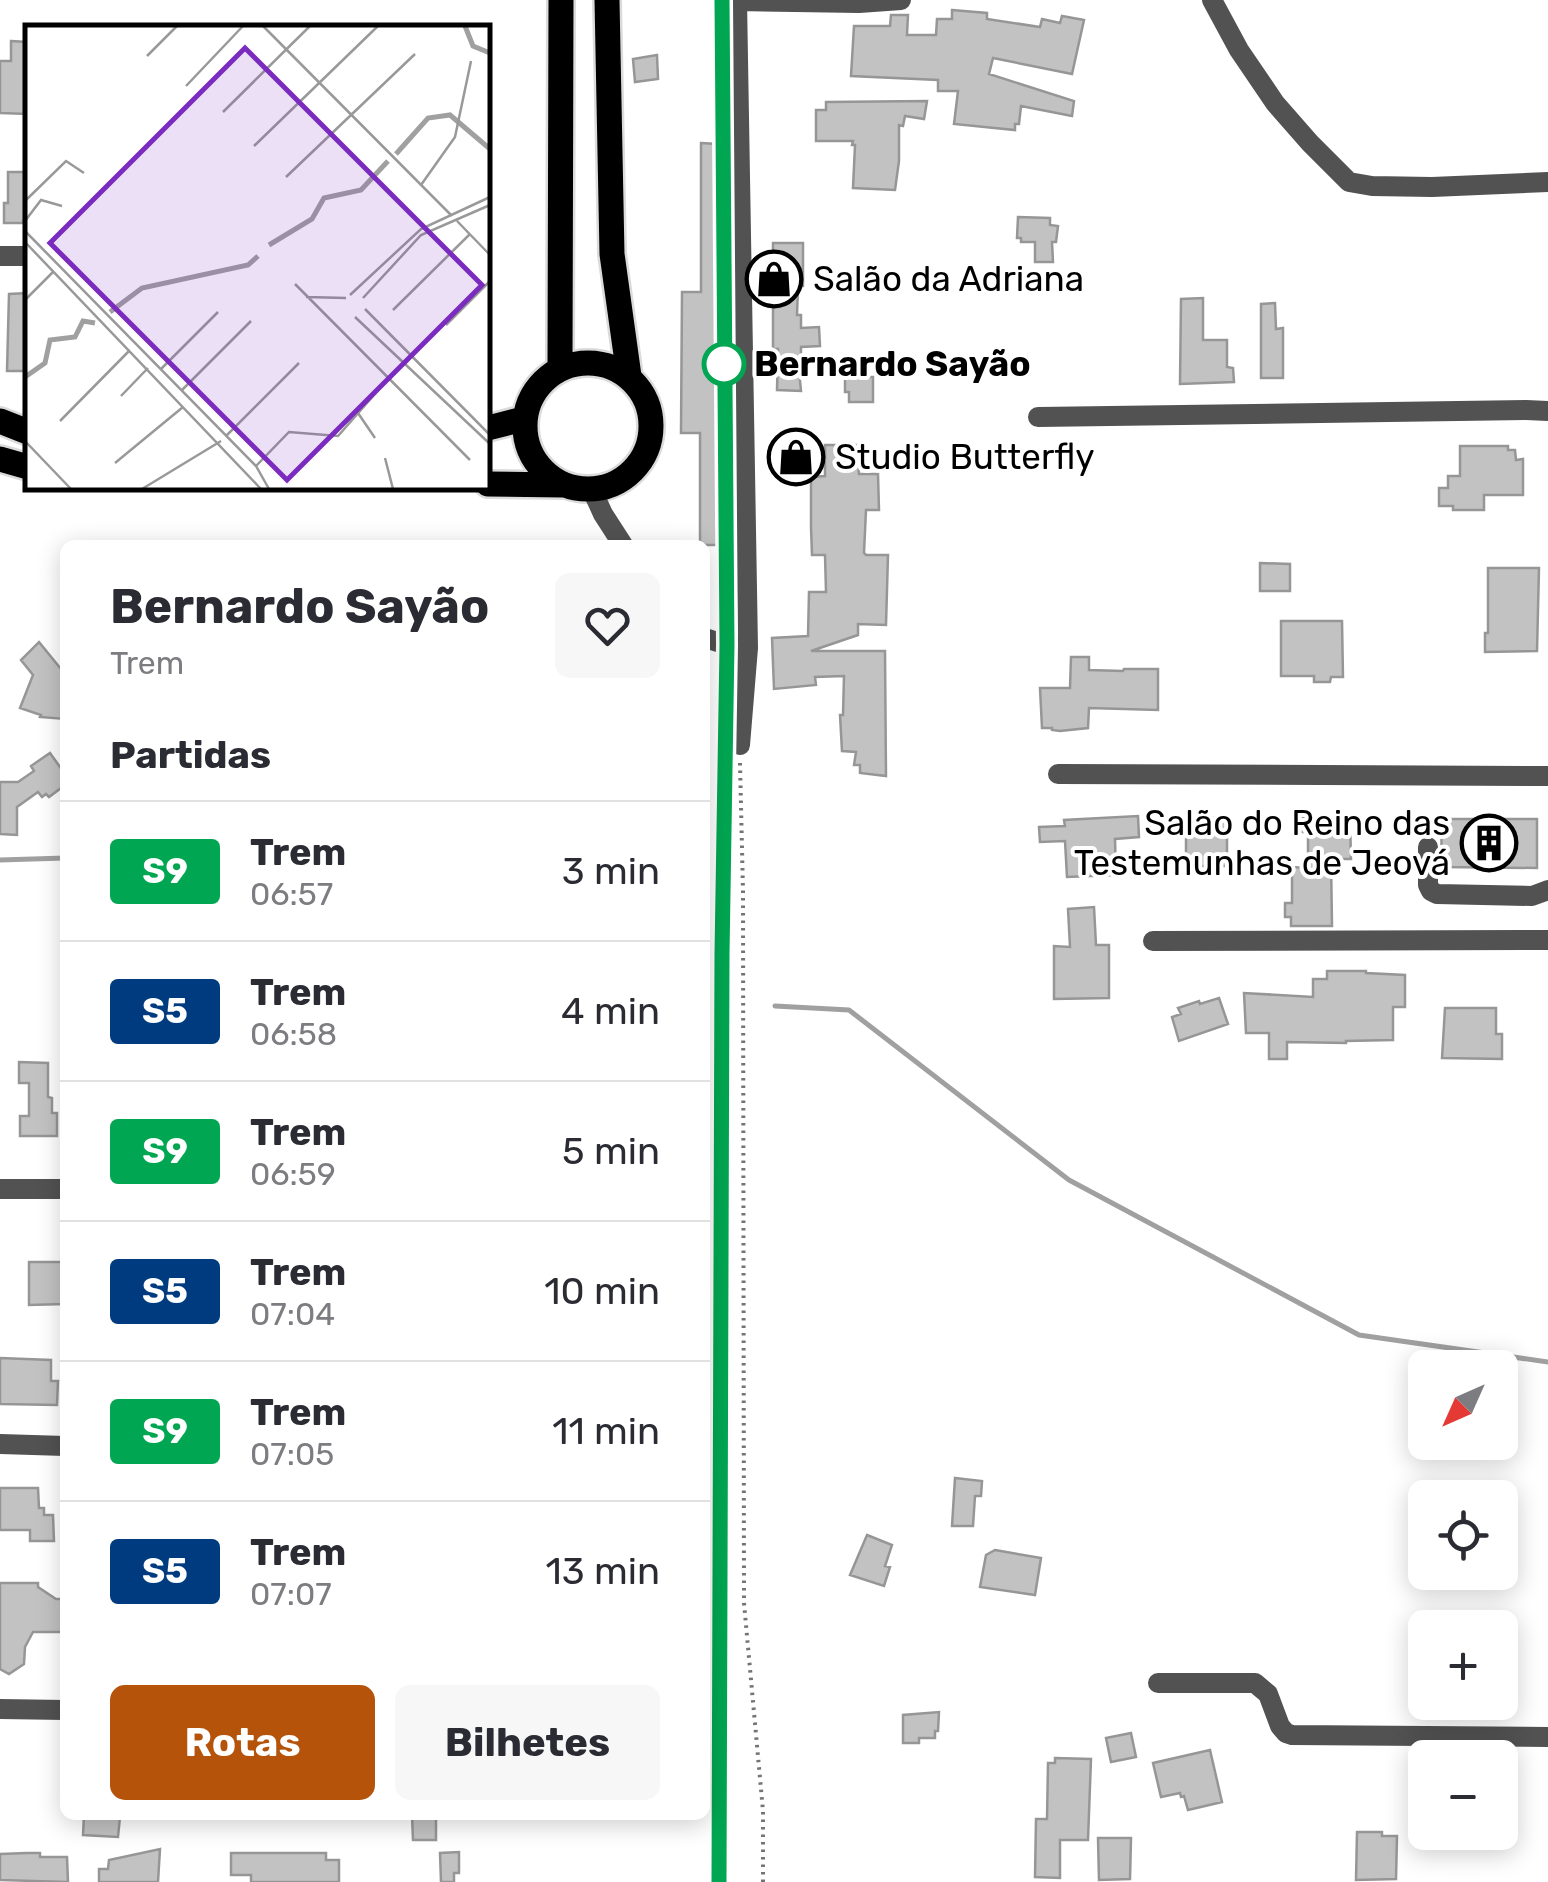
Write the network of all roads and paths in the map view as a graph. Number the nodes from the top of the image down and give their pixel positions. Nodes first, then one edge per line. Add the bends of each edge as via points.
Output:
1 (561, 0) edge
2 (607, 0) edge
3 (737, 0) edge
4 (901, 0) edge
5 (1212, 0) edge
6 (1548, 182) edge
7 (560, 366) junction
8 (629, 376) junction
9 (1548, 412) edge
10 (1038, 417) dead end
11 (523, 420) junction
12 (0, 421) edge
13 (490, 428) edge
14 (25, 431) edge
15 (0, 459) edge
16 (25, 465) edge
17 (490, 484) edge
18 (563, 485) junction
19 (592, 490) junction
20 (619, 540) edge
21 (710, 640) edge
22 (748, 648) junction
23 (740, 745) joint
24 (1058, 774) dead end
25 (1548, 776) edge
26 (1428, 847) dead end
27 (1548, 890) edge
28 (1548, 940) edge
29 (1153, 941) dead end
30 (0, 1189) edge
31 (60, 1189) edge
32 (0, 1444) edge
33 (60, 1446) edge
34 (1158, 1683) dead end
35 (0, 1710) edge
36 (60, 1710) edge
37 (1548, 1737) edge
38 (763, 1882) edge

1 - 7 main road
2 - 8 main road via 612,254
3 - 4 street
3 - 22 street
5 - 6 street via 1275,104 1350,182
7 - 8 main road via 596,361
7 - 11 main road via 534,388
8 - 19 main road via 648,400 652,431 643,460 621,481
9 - 10 street
11 - 13 main road
11 - 18 main road via 527,446 541,470
12 - 14 main road
15 - 16 main road
17 - 18 main road
18 - 19 main road
19 - 20 street
21 - 22 street
22 - 23 street
23 - 38 path via 744,1603
24 - 25 street
26 - 27 street via 1428,886 1438,894 1532,896
28 - 29 street
30 - 31 street
32 - 33 street
34 - 37 street via 1255,1683 1292,1735
35 - 36 street

